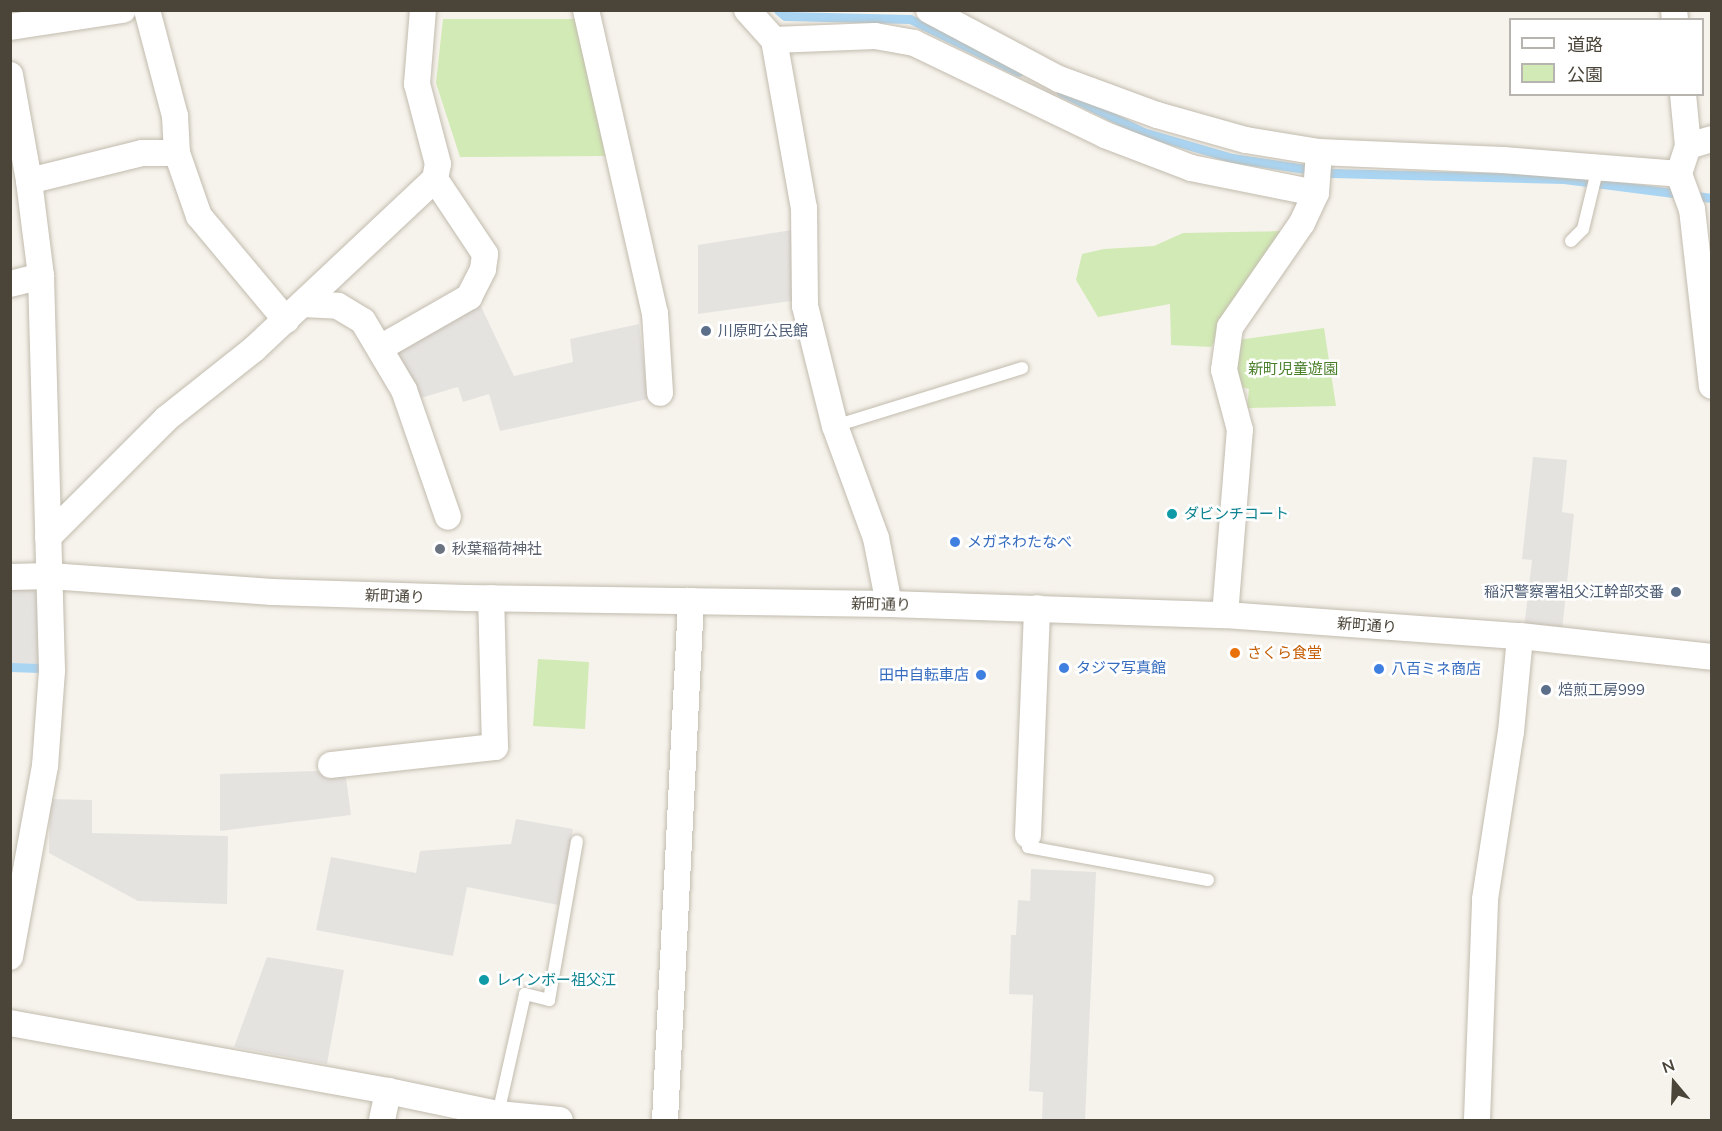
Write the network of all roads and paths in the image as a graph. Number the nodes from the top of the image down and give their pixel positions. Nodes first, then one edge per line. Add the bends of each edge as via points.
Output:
1 (123, 10) edge
2 (147, 10) edge
3 (423, 10) edge
4 (586, 10) edge
5 (747, 10) edge
6 (929, 10) edge
7 (10, 27) edge
8 (774, 40) junction
9 (10, 75) edge
10 (1684, 96) edge
11 (1700, 142) edge
12 (177, 153) junction
13 (1318, 157) junction
14 (1598, 169) junction
15 (435, 179) junction
16 (1681, 179) junction
17 (29, 181) junction
18 (1316, 193) junction
19 (1571, 242) dead end
20 (41, 276) junction
21 (10, 284) edge
22 (294, 312) junction
23 (380, 348) junction
24 (1022, 368) dead end
25 (1712, 386) edge
26 (660, 393) dead end
27 (835, 426) junction
28 (448, 517) dead end
29 (48, 537) junction
30 (50, 576) junction
31 (10, 577) edge
32 (491, 598) junction
33 (691, 601) junction
34 (889, 604) junction
35 (1037, 608) junction
36 (1225, 615) junction
37 (1520, 636) junction
38 (1712, 657) edge
39 (331, 765) dead end
40 (1028, 835) joint
41 (578, 841) dead end
42 (1208, 880) dead end
43 (10, 957) edge
44 (10, 1023) edge
45 (388, 1091) junction
46 (498, 1114) junction
47 (382, 1120) edge
48 (560, 1120) edge
49 (665, 1120) edge
50 (1477, 1120) edge

1 - 7 street
2 - 12 street via 176,116
3 - 15 street via 417,84 438,164
4 - 26 street via 654,313
5 - 8 street
6 - 13 street via 1059,79 1156,115
8 - 18 street via 875,36 914,43 1105,135 1191,168
8 - 27 street via 804,208 805,306
9 - 17 street
10 - 11 street
11 - 16 street
12 - 17 street via 142,153
12 - 22 street via 199,216
13 - 14 street via 1503,160
13 - 18 street
14 - 16 street
14 - 19 lane via 1583,229
15 - 22 street
15 - 23 street via 485,254 483,269 469,297
16 - 25 street via 1692,209
17 - 20 street
18 - 36 street via 1302,223 1230,327 1224,370 1240,430
20 - 21 street
20 - 29 street
22 - 23 street via 338,306 363,321
22 - 29 street via 167,418
23 - 28 street via 404,390
24 - 27 lane
27 - 34 street via 876,538
29 - 30 street
30 - 31 street, 新町通り
30 - 32 street, 新町通り via 272,592
30 - 43 street via 52,671 45,766
32 - 33 street, 新町通り
32 - 39 street via 495,747
33 - 34 street, 新町通り
33 - 49 street
34 - 35 street, 新町通り
35 - 36 street, 新町通り
35 - 40 street
36 - 37 street, 新町通り
37 - 38 street, 新町通り
37 - 50 street via 1511,732 1485,899
40 - 42 lane via 1028,847
41 - 46 lane via 549,1000 525,994
44 - 45 street
45 - 46 street
45 - 47 street
46 - 48 street

